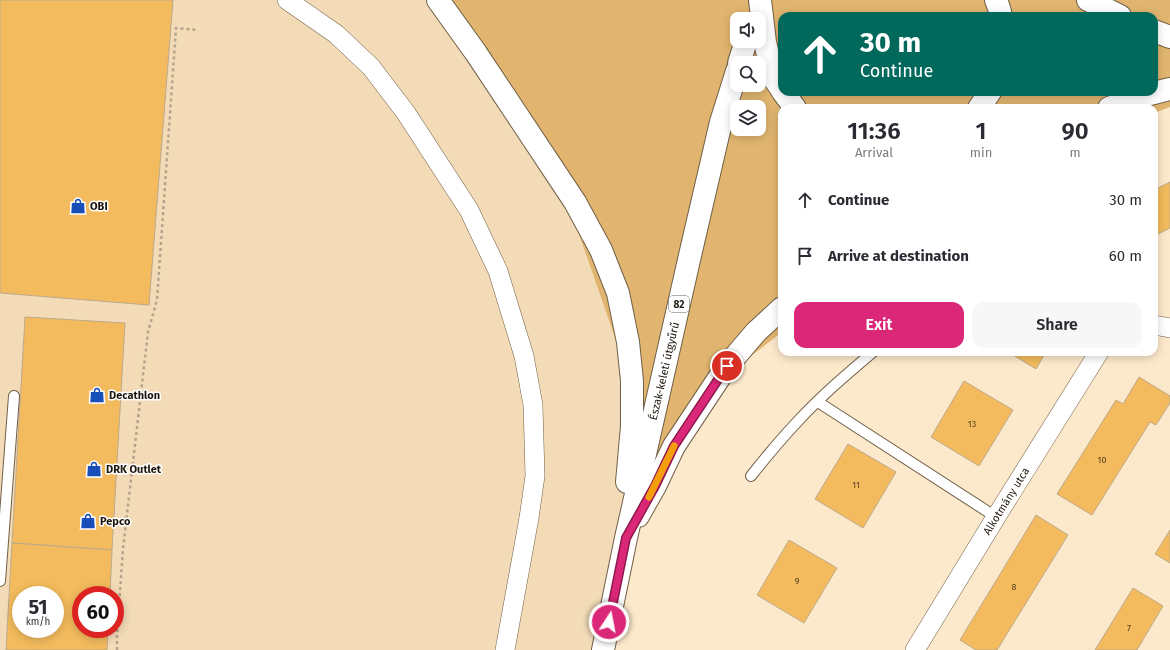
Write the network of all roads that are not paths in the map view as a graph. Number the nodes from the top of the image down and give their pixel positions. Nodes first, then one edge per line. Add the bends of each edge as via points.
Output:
1 (287, 0) edge
2 (438, 0) edge
3 (759, 0) edge
4 (996, 0) edge
5 (1088, 0) edge
6 (755, 12) edge
7 (1000, 12) edge
8 (1112, 12) edge
9 (1158, 32) edge
10 (1170, 37) edge
11 (778, 84) edge
12 (1170, 88) edge
13 (731, 92) edge
14 (1158, 92) edge
15 (1143, 96) edge
16 (1120, 104) edge
17 (778, 312) edge
18 (1158, 326) edge
19 (1170, 328) edge
20 (868, 356) edge
21 (1096, 356) edge
22 (14, 396) dead end
23 (818, 402) junction
24 (751, 476) dead end
25 (3, 494) edge
26 (996, 517) junction
27 (626, 538) junction
28 (0, 581) edge
29 (505, 650) edge
30 (603, 650) edge
31 (915, 650) edge

1 - 29 street via 336,34 371,67 406,112 469,210 498,272 525,363 533,406 535,476
2 - 27 main road via 575,202 601,250 618,293 628,342 632,381
3 - 6 main road
3 - 11 main road via 765,42 773,77
4 - 7 main road
5 - 8 main road
9 - 10 main road
12 - 14 main road
13 - 27 main road, Észak-keleti útgyűrű / 82 via 718,138
15 - 16 main road
17 - 27 main road via 756,332 727,366 674,446
18 - 19 street
20 - 23 lane
21 - 26 street, Alkotmány utca
22 - 25 lane
23 - 24 lane
23 - 26 lane
25 - 28 lane
26 - 31 street, Alkotmány utca
27 - 30 main road, Észak-keleti útgyűrű / 82

